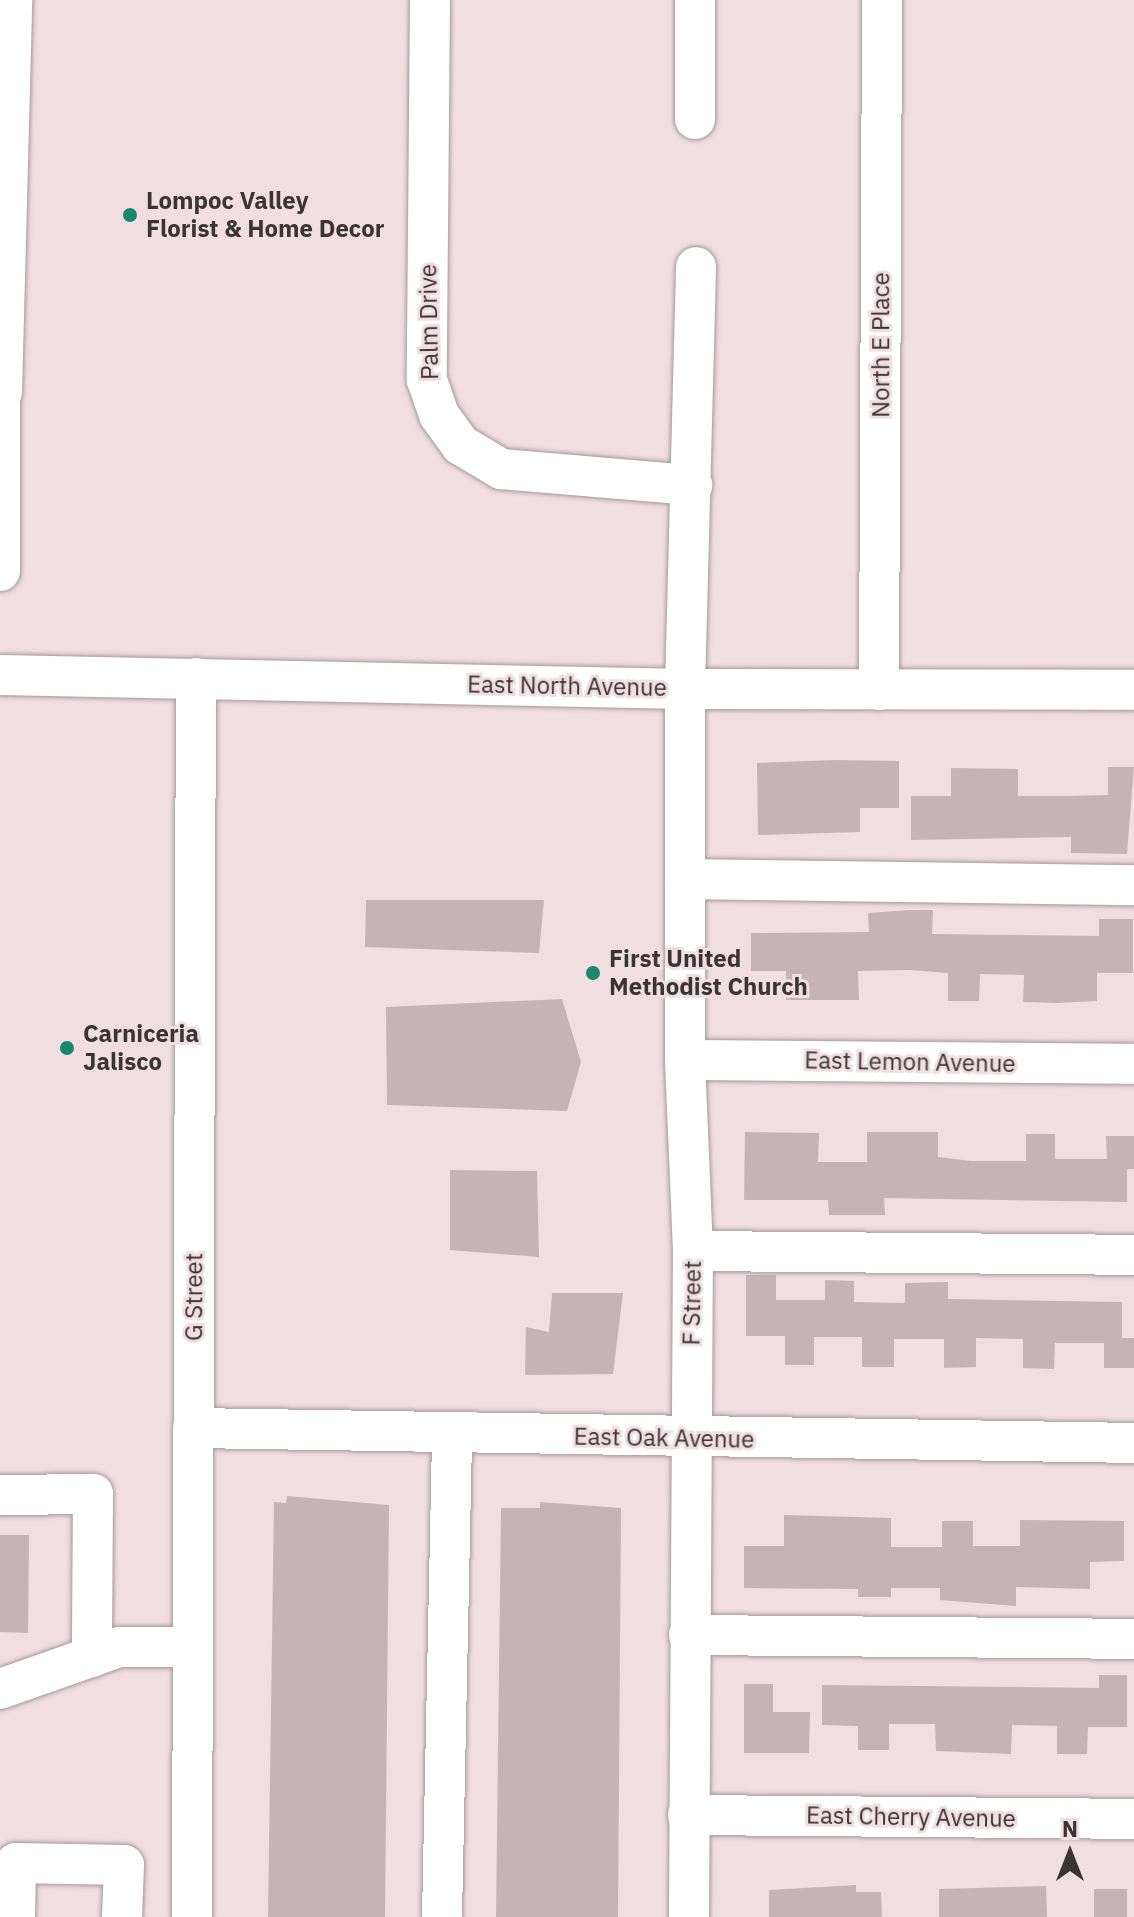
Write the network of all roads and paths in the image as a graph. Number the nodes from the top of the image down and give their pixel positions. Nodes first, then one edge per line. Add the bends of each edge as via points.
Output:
1 (12, 0) edge
2 (430, 0) edge
3 (695, 0) edge
4 (882, 0) edge
5 (695, 119) dead end
6 (3, 235) edge
7 (696, 267) dead end
8 (1, 392) edge
9 (692, 485) junction
10 (0, 571) edge
11 (0, 675) edge
12 (196, 678) junction
13 (685, 689) junction
14 (879, 690) junction
15 (1134, 690) edge
16 (685, 879) junction
17 (1134, 885) edge
18 (685, 1060) junction
19 (1134, 1064) edge
20 (693, 1251) junction
21 (1134, 1255) edge
22 (193, 1428) junction
23 (452, 1434) junction
24 (690, 1439) junction
25 (1134, 1443) edge
26 (0, 1495) edge
27 (689, 1635) junction
28 (1134, 1639) edge
29 (193, 1647) junction
30 (92, 1657) junction
31 (0, 1689) edge
32 (688, 1815) junction
33 (1134, 1819) edge
34 (15, 1917) edge
35 (122, 1917) edge
36 (192, 1917) edge
37 (442, 1917) edge
38 (689, 1917) edge

1 - 6 street
2 - 9 street, Palm Drive via 427,380 439,415 461,445 501,469
3 - 5 street
4 - 14 street, North E Place
6 - 8 street
7 - 9 street
8 - 10 street
9 - 13 street
11 - 12 street, East North Avenue
12 - 13 street, East North Avenue
12 - 22 street, G Street
13 - 14 street, East North Avenue
13 - 16 street, F Street
14 - 15 street, East North Avenue
16 - 17 street
16 - 18 street, F Street
18 - 19 street, East Lemon Avenue
18 - 20 street, F Street
20 - 21 street
20 - 24 street, F Street
22 - 23 street, East Oak Avenue
22 - 29 street, G Street
23 - 24 street, East Oak Avenue
23 - 37 street
24 - 25 street, East Oak Avenue
24 - 27 street, F Street
26 - 30 street via 93,1494
27 - 28 street
27 - 32 street, F Street
29 - 30 street via 119,1647
29 - 36 street, G Street
30 - 31 street
32 - 33 street, East Cherry Avenue
32 - 38 street, F Street
34 - 35 street via 16,1863 124,1865

